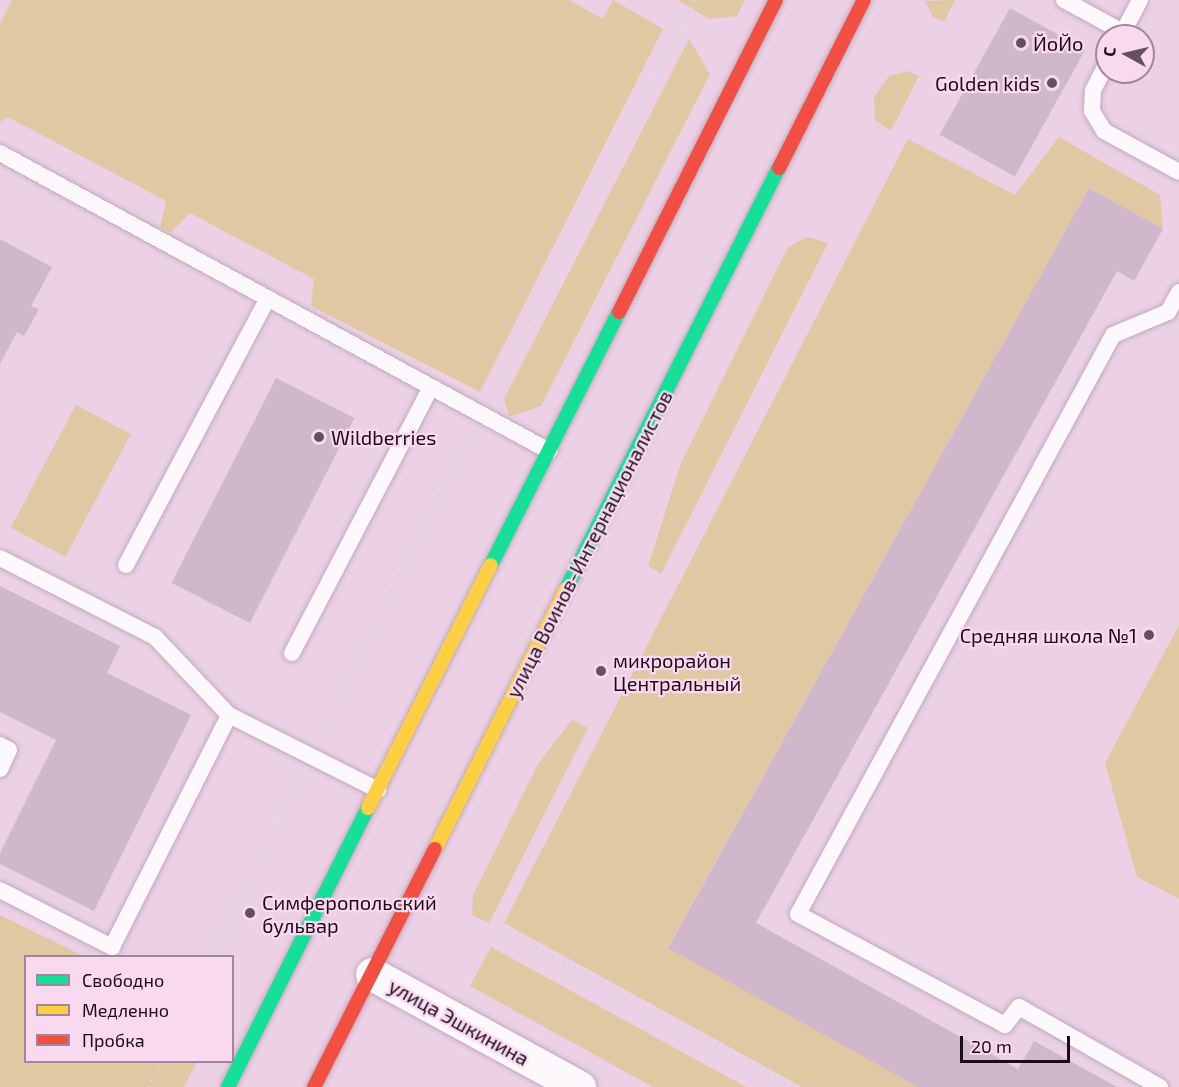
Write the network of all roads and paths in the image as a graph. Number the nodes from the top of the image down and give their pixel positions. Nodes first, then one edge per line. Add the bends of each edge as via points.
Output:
1 (695, 0) edge
2 (776, 0) edge
3 (864, 0) edge
4 (1064, 0) edge
5 (1140, 0) edge
6 (1105, 24) edge
7 (1127, 24) edge
8 (1096, 84) edge
9 (0, 153) edge
10 (1179, 172) edge
11 (1179, 292) edge
12 (268, 298) junction
13 (1173, 315) edge
14 (431, 387) junction
15 (480, 413) junction
16 (549, 451) junction
17 (0, 558) edge
18 (126, 565) dead end
19 (292, 653) dead end
20 (229, 715) junction
21 (0, 745) edge
22 (312, 756) junction
23 (0, 769) edge
24 (378, 789) junction
25 (0, 890) edge
26 (495, 925) dead end
27 (214, 955) edge
28 (372, 974) junction
29 (161, 1063) edge
30 (149, 1087) edge
31 (228, 1087) edge
32 (314, 1087) edge
33 (579, 1087) edge
34 (790, 1087) edge
35 (1160, 1087) edge

1 - 15 path
2 - 16 main road
3 - 28 main road, улица Воинов-Интернационалистов
4 - 6 lane
5 - 7 lane
8 - 10 lane via 1092,111 1104,131
9 - 12 lane
11 - 13 lane
12 - 14 lane
12 - 18 lane
13 - 35 lane via 1113,335 798,914 1005,1025 1019,1007
14 - 15 lane
14 - 19 lane
15 - 16 lane
15 - 22 path
16 - 24 main road
17 - 20 lane via 155,637
20 - 22 lane
20 - 25 lane via 112,947
21 - 23 lane via 9,750
22 - 24 lane
22 - 27 path
24 - 31 main road
26 - 34 path
28 - 32 main road, улица Воинов-Интернационалистов
28 - 33 street, улица Эшкинина
29 - 30 path

